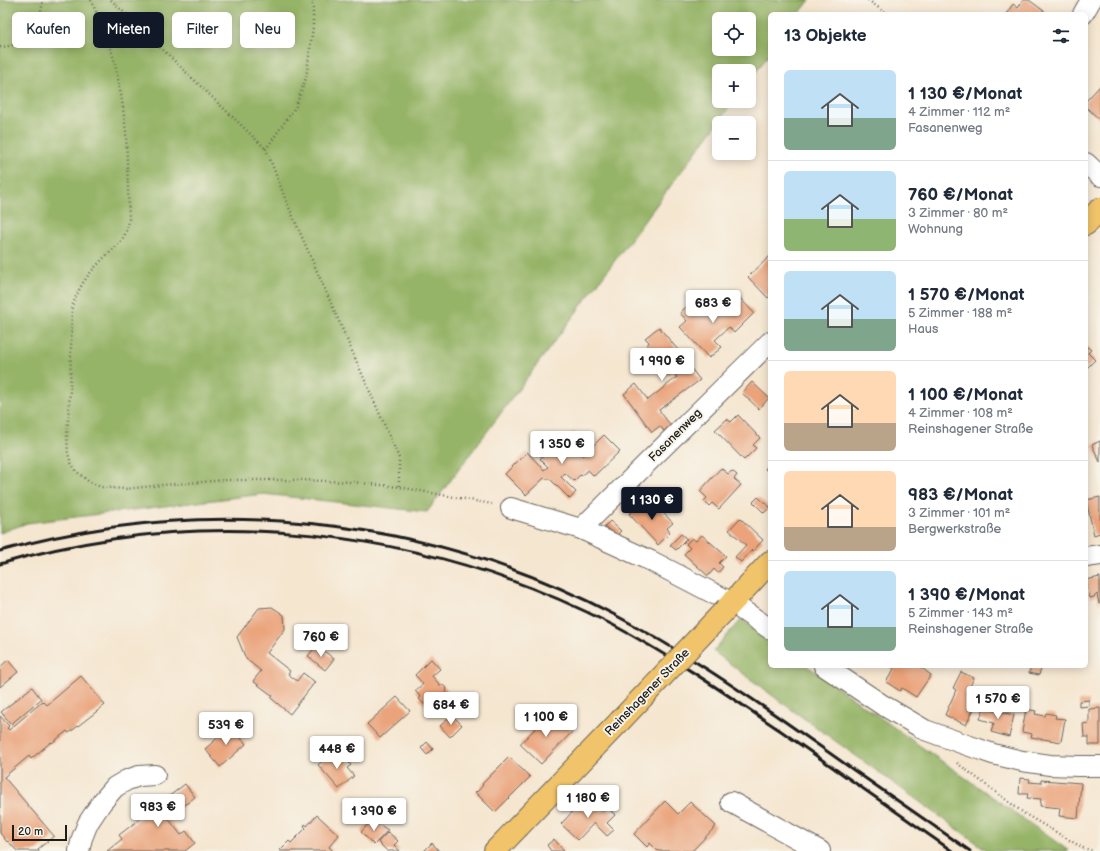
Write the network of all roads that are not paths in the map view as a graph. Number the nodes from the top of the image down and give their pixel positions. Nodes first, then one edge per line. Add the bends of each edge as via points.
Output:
1 (1091, 0) edge
2 (1084, 12) edge
3 (1088, 165) edge
4 (1100, 176) edge
5 (1100, 209) edge
6 (1088, 222) edge
7 (768, 344) edge
8 (511, 508) road end
9 (581, 529) junction
10 (1100, 555) edge
11 (1088, 557) edge
12 (768, 564) edge
13 (730, 606) junction
14 (768, 628) edge
15 (827, 668) edge
16 (1100, 766) edge
17 (155, 775) dead end
18 (731, 802) dead end
19 (79, 851) edge
20 (495, 851) edge
21 (820, 851) edge

1 - 2 street
3 - 4 street
5 - 6 main road
7 - 9 street, Fasanenweg
8 - 9 street
9 - 13 street via 651,561
10 - 11 street
12 - 13 main road, Reinshagener Straße
13 - 14 street
13 - 20 main road, Reinshagener Straße, bridge
15 - 16 street via 925,730 993,754 1022,761 1050,765
17 - 19 street via 140,776 115,787 88,823
18 - 21 street

